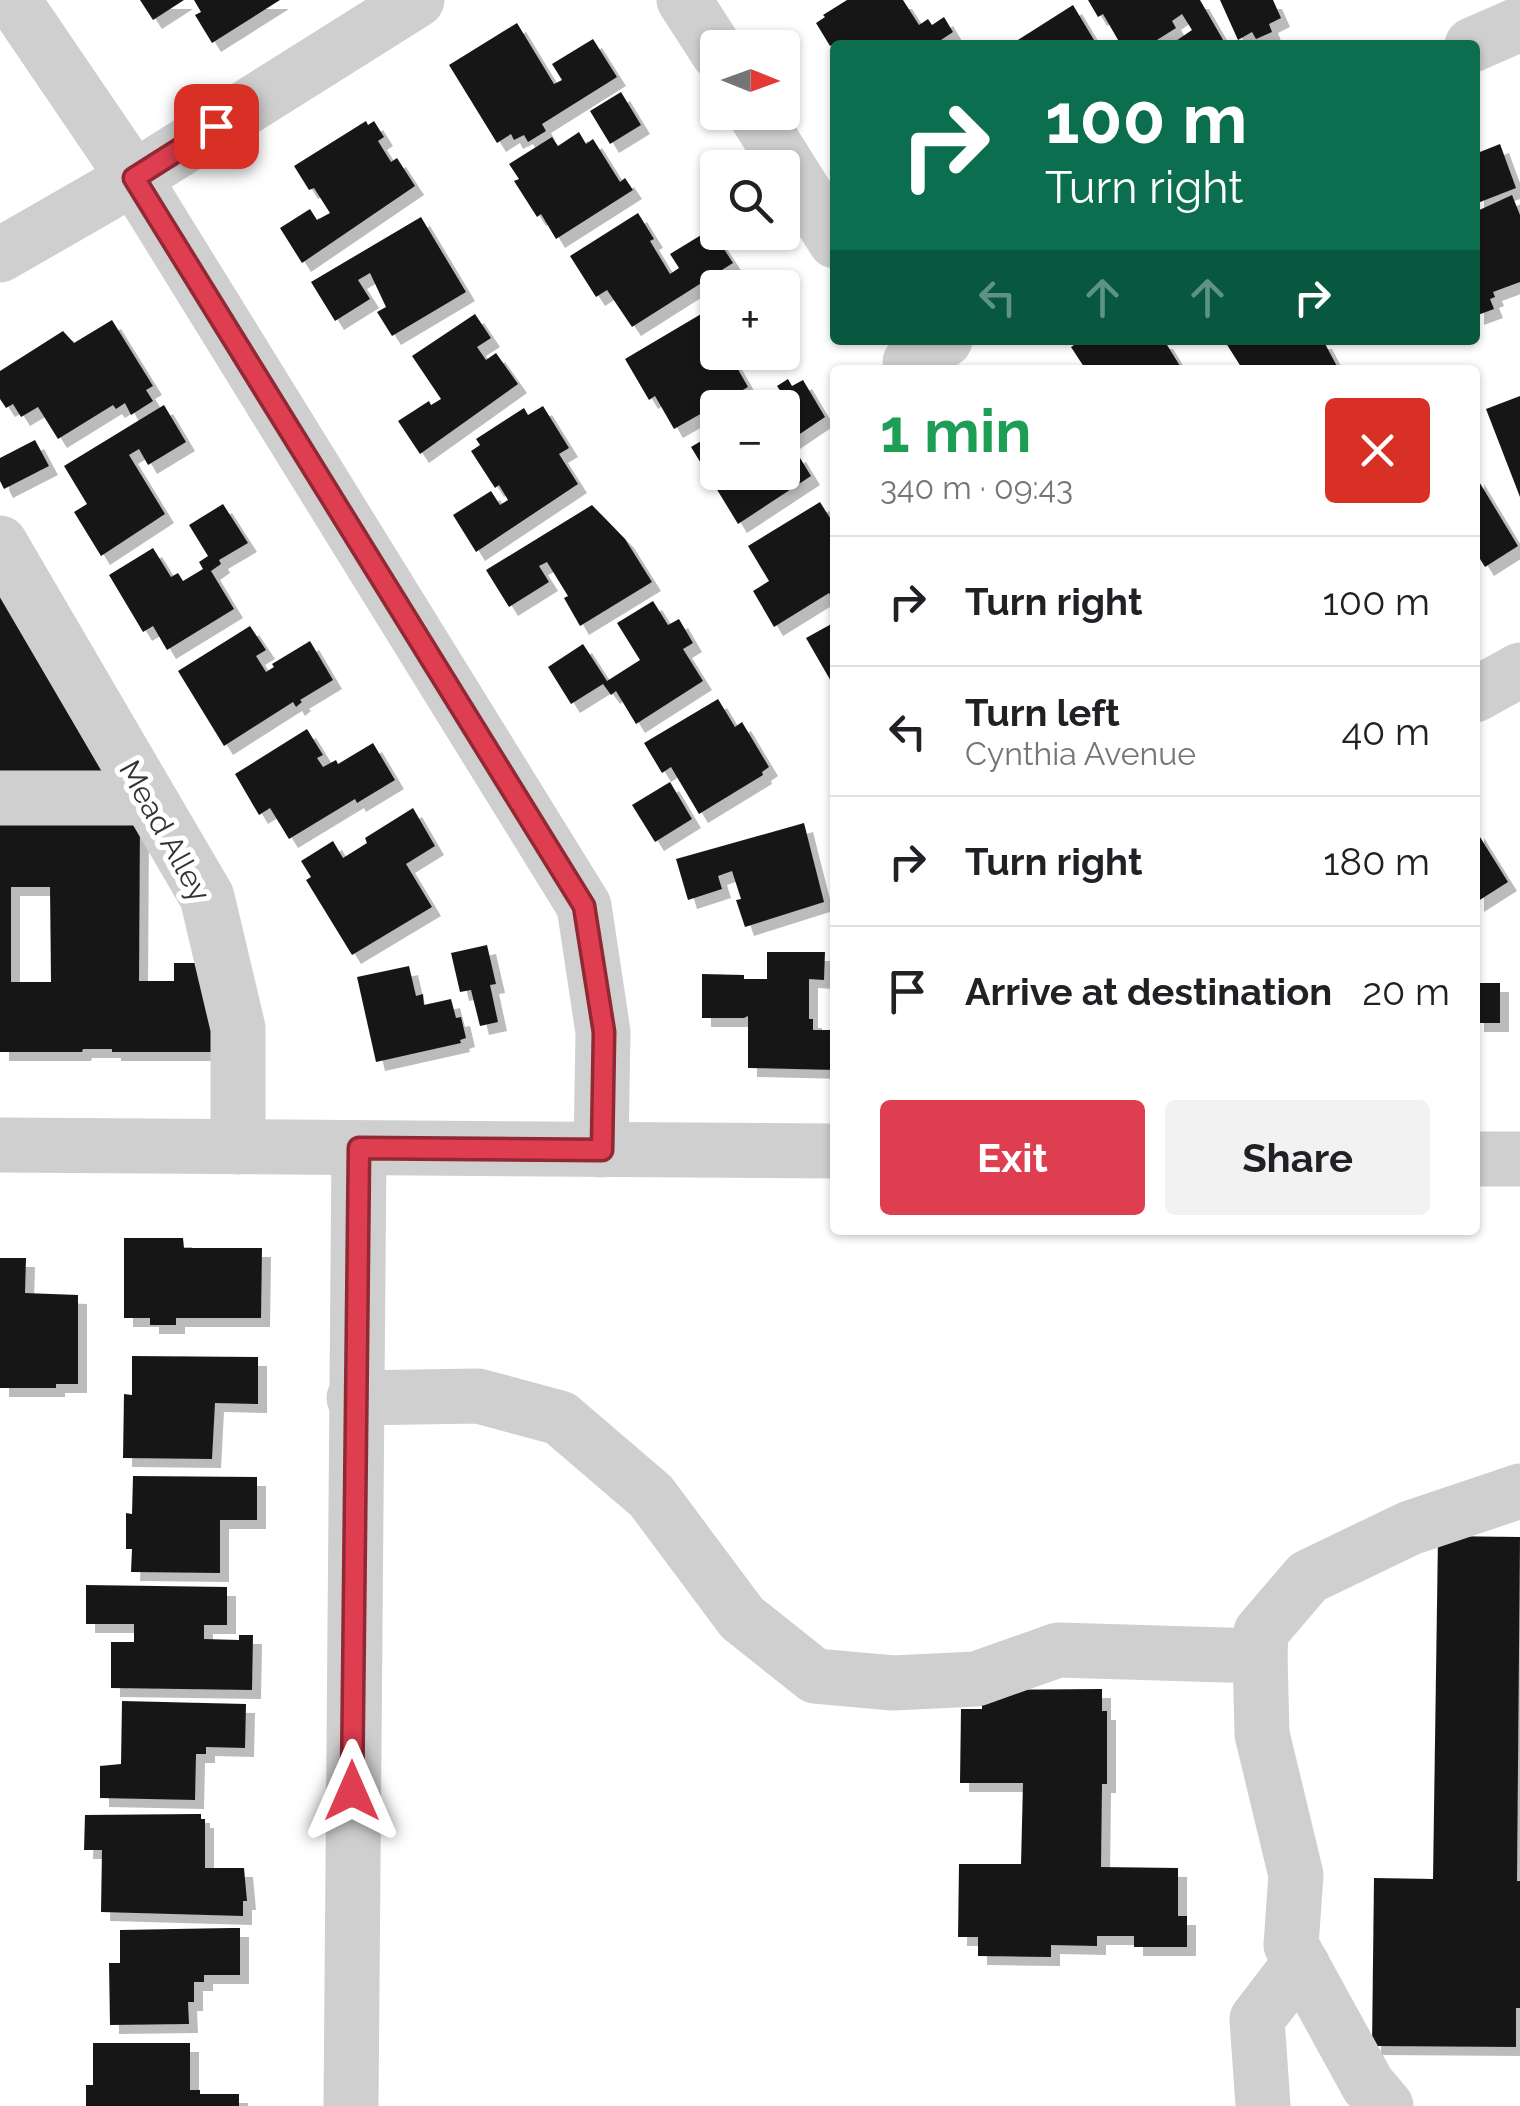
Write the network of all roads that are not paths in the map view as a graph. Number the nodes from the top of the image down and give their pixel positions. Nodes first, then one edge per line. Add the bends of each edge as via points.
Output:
1 (13, 0) edge
2 (416, 0) edge
3 (684, 0) edge
4 (1520, 24) edge
5 (703, 30) edge
6 (1480, 42) edge
7 (765, 130) edge
8 (134, 178) junction
9 (830, 233) edge
10 (0, 254) edge
11 (0, 543) edge
12 (1520, 670) edge
13 (1480, 692) edge
14 (0, 798) edge
15 (148, 798) junction
16 (0, 1145) edge
17 (238, 1147) junction
18 (359, 1148) junction
19 (602, 1150) junction
20 (830, 1151) edge
21 (1480, 1158) edge
22 (1520, 1159) edge
23 (354, 1398) junction
24 (1520, 1490) edge
25 (1260, 1656) junction
26 (1303, 1966) junction
27 (351, 2106) edge
28 (1262, 2106) edge
29 (1386, 2106) edge

1 - 8 street
2 - 8 street
3 - 5 street
4 - 6 street
7 - 9 street
8 - 10 street
8 - 19 street via 584,906 604,1032
11 - 15 street, Mead Alley
12 - 13 street
14 - 15 street
15 - 17 street, Mead Alley via 207,898 238,1028
16 - 17 street
17 - 18 street
18 - 19 street
18 - 23 street
19 - 20 street
21 - 22 street
23 - 25 street via 478,1396 560,1418 651,1496 742,1618 815,1676 892,1683 976,1678 1058,1650
23 - 27 street
24 - 25 street via 1410,1528 1308,1577 1262,1632
25 - 26 street via 1262,1734 1296,1875 1291,1945
26 - 28 street via 1258,2018
26 - 29 street

